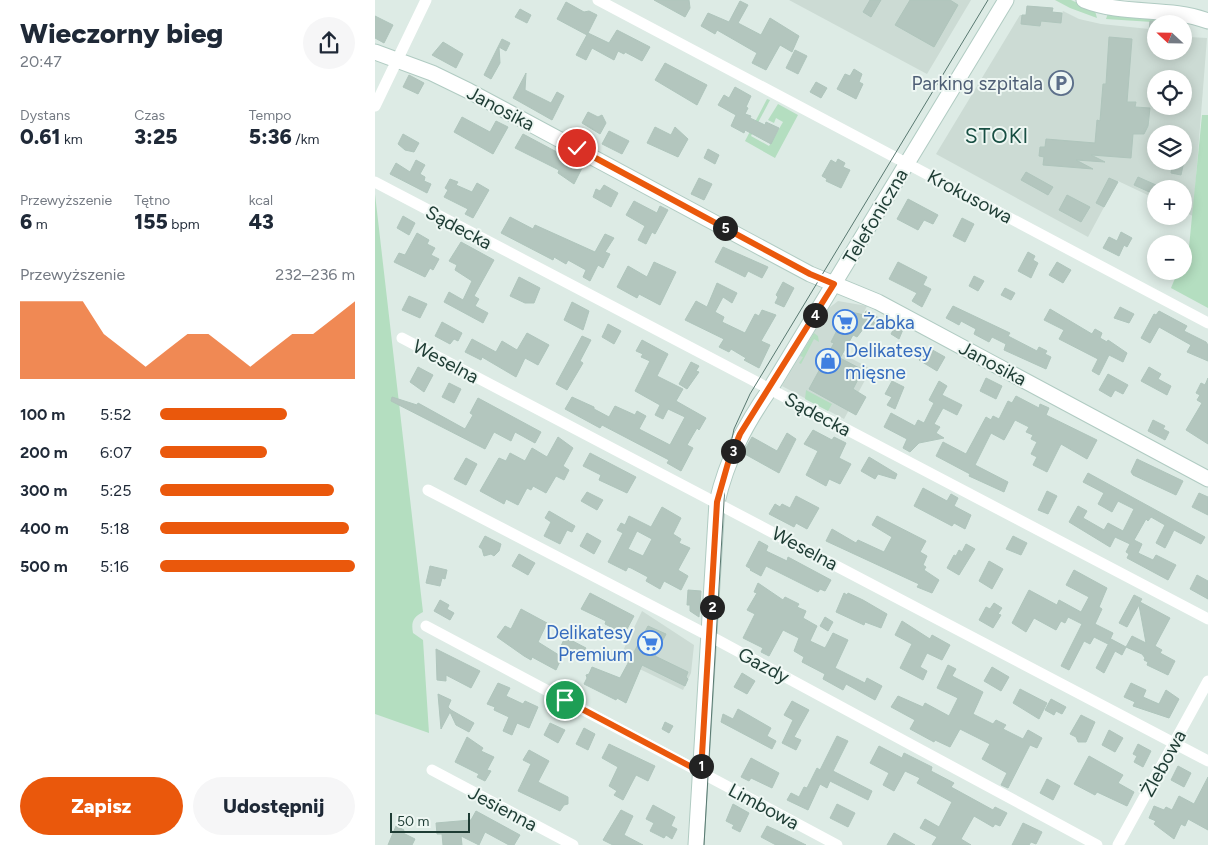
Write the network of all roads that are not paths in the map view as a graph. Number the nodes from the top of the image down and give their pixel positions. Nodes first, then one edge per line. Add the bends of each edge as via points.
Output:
1 (426, 0) edge
2 (598, 0) edge
3 (1005, 0) edge
4 (1084, 0) edge
5 (1208, 21) edge
6 (375, 52) edge
7 (396, 60) junction
8 (375, 106) edge
9 (907, 163) junction
10 (375, 182) edge
11 (834, 284) junction
12 (1208, 323) edge
13 (402, 338) dead end
14 (770, 389) junction
15 (1208, 479) edge
16 (428, 490) dead end
17 (717, 502) junction
18 (1208, 619) edge
19 (426, 626) dead end
20 (710, 637) junction
21 (1208, 681) edge
22 (1175, 743) junction
23 (1208, 762) edge
24 (432, 770) dead end
25 (701, 772) junction
26 (573, 845) edge
27 (696, 845) edge
28 (837, 845) edge
29 (1097, 845) edge
30 (1118, 845) edge

1 - 7 street
2 - 9 street, Krokusowa
3 - 9 street, Telefoniczna
4 - 5 street via 1104,6 1188,14
6 - 7 street, Janosika
7 - 8 street
7 - 11 street, Janosika via 469,91
9 - 11 street, Telefoniczna
9 - 12 street, Krokusowa
10 - 14 street, Sądecka
11 - 14 street, Telefoniczna
11 - 15 street, Janosika via 891,308
13 - 17 street, Weselna
14 - 17 street, Telefoniczna via 740,434
14 - 18 street, Sądecka
16 - 20 street, Gazdy
17 - 20 street, Telefoniczna
17 - 22 street, Weselna
19 - 25 street, Limbowa
20 - 25 street, Telefoniczna
20 - 29 street, Gazdy
21 - 22 street, Żlebowa
22 - 23 street, Weselna
22 - 30 street, Żlebowa
24 - 26 street, Jesienna
25 - 27 street, Telefoniczna
25 - 28 street, Limbowa

